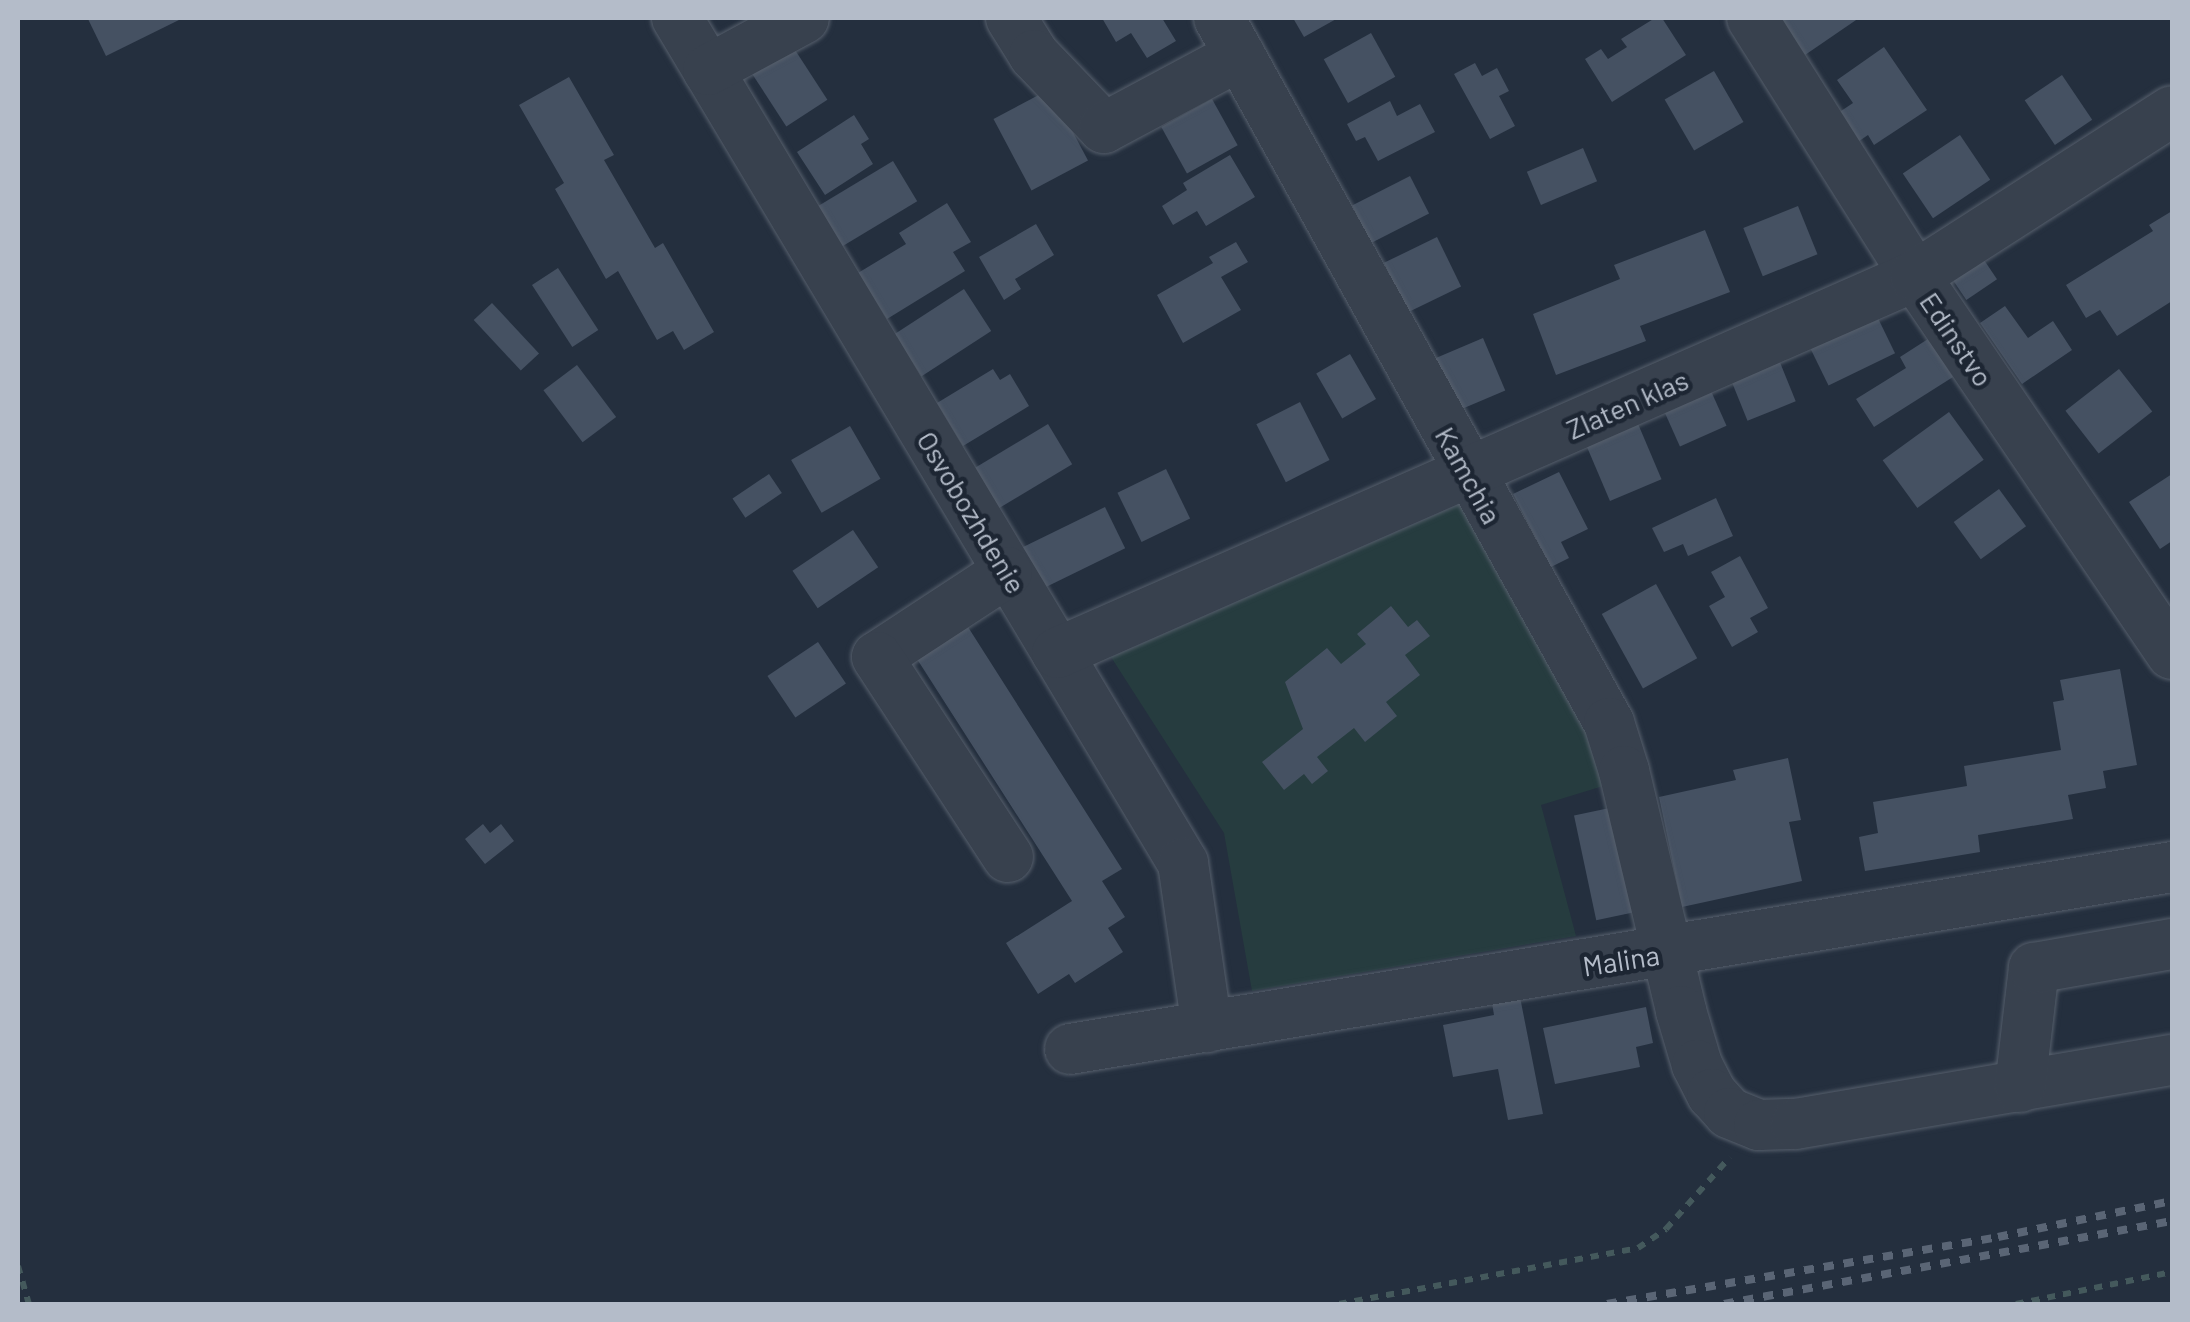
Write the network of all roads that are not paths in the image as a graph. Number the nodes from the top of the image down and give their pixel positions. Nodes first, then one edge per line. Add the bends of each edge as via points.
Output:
1 (677, 18) edge
2 (804, 18) edge
3 (1011, 18) edge
4 (1752, 18) edge
5 (1230, 36) edge
6 (708, 70) junction
7 (2172, 111) edge
8 (1915, 276) junction
9 (1468, 475) junction
10 (1007, 572) junction
11 (1058, 653) junction
12 (2172, 654) edge
13 (1008, 856) dead end
14 (2172, 867) edge
15 (2172, 944) edge
16 (1667, 953) junction
17 (1207, 1027) junction
18 (1070, 1050) dead end
19 (2172, 1060) edge
20 (2020, 1087) junction

1 - 6 street, Osvobozhdenie
2 - 6 street
3 - 5 street via 1034,55 1104,128
4 - 8 street, Edinstvo
5 - 9 street, Kamchia
6 - 10 street, Osvobozhdenie
7 - 8 street, Zlaten klas
8 - 9 street, Zlaten klas
8 - 12 street, Edinstvo
9 - 11 street, Zlaten klas
9 - 16 street, Kamchia via 1609,723
10 - 11 street, Osvobozhdenie
10 - 13 street via 877,657
11 - 17 street, Osvobozhdenie via 1183,864
14 - 16 street, Malina
15 - 20 street via 2034,968
16 - 17 street, Malina
16 - 20 street, Kamchia via 1697,1065 1729,1113 1759,1124 1796,1124
17 - 18 street, Malina
19 - 20 street

